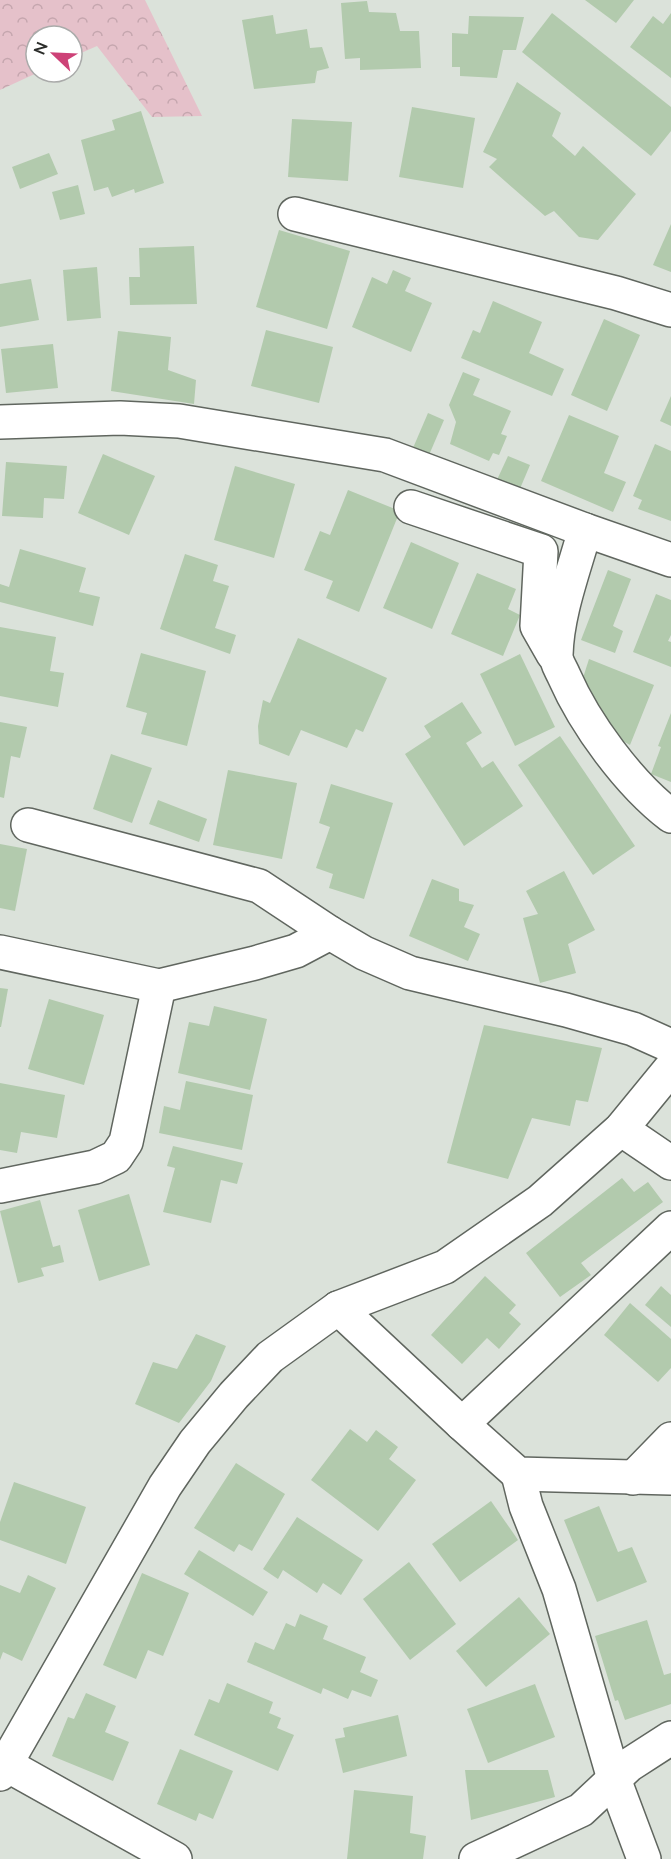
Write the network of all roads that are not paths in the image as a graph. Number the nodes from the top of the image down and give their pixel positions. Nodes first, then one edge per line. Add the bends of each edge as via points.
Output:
1 (294, 214) dead end
2 (671, 310) edge
3 (0, 422) edge
4 (411, 507) dead end
5 (585, 530) junction
6 (671, 560) edge
7 (556, 658) junction
8 (671, 816) edge
9 (28, 825) dead end
10 (330, 933) junction
11 (0, 952) edge
12 (159, 986) junction
13 (671, 1046) edge
14 (671, 1068) edge
15 (621, 1129) junction
16 (671, 1164) edge
17 (0, 1186) edge
18 (671, 1228) edge
19 (338, 1308) junction
20 (462, 1424) junction
21 (671, 1439) edge
22 (518, 1474) junction
23 (633, 1478) junction
24 (671, 1478) edge
25 (671, 1738) edge
26 (2, 1769) edge
27 (614, 1779) junction
28 (175, 1859) edge
29 (476, 1859) edge
30 (644, 1859) edge

1 - 2 street
3 - 5 street via 120,418 179,421 385,455
4 - 7 street via 541,551 537,626
5 - 6 street
5 - 7 street via 559,624
7 - 8 street via 576,702 608,748 651,801
9 - 10 street via 259,886
10 - 12 street via 296,951
10 - 13 street via 410,973 566,1010 633,1029
11 - 12 street
12 - 17 street via 126,1142 116,1157 95,1167
14 - 15 street
15 - 16 street
15 - 19 street via 540,1201 445,1267
18 - 20 street
19 - 20 street
19 - 26 street via 270,1357 195,1442 138,1531
20 - 22 street
21 - 23 street
22 - 23 street
22 - 27 street via 526,1506 559,1589
23 - 24 street
25 - 27 street via 629,1764
26 - 28 street
27 - 29 street via 580,1810
27 - 30 street

